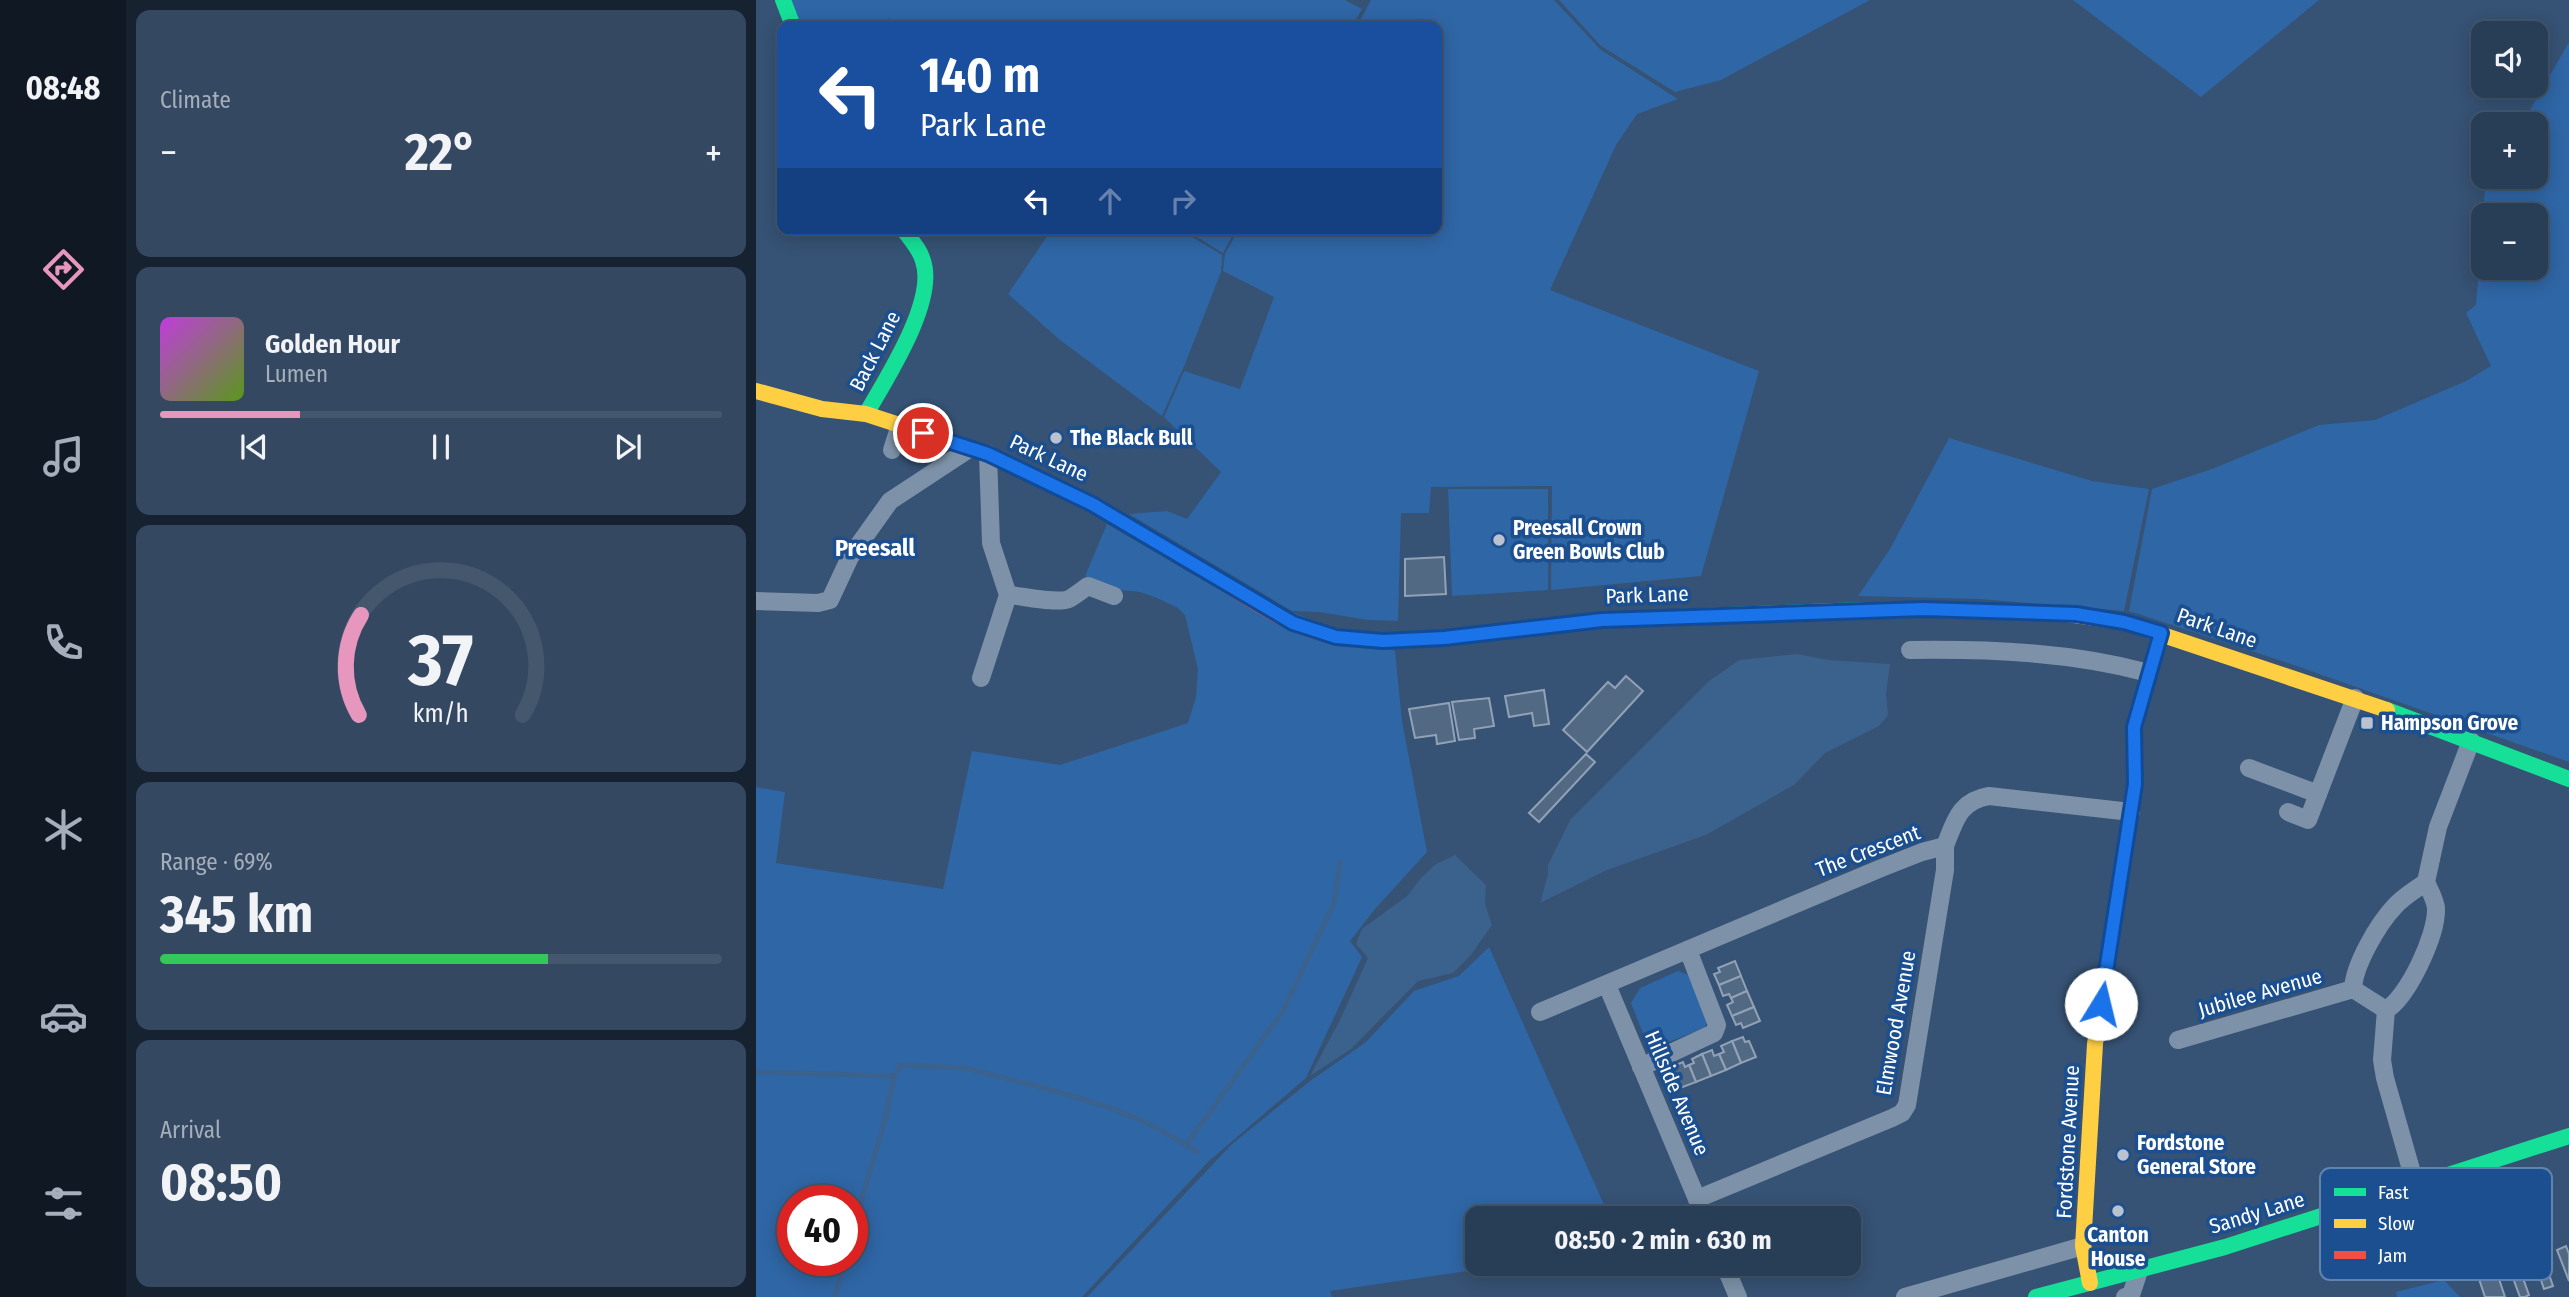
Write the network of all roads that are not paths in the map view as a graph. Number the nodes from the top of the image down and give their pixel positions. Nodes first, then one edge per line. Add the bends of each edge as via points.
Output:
1 (783, 0) edge
2 (791, 21) edge
3 (907, 235) edge
4 (756, 391) edge
5 (866, 414) junction
6 (900, 425) junction
7 (969, 449) junction
8 (892, 450) dead end
9 (988, 454) junction
10 (1008, 595) junction
11 (1114, 596) dead end
12 (756, 601) edge
13 (2161, 633) junction
14 (1910, 650) dead end
15 (2149, 673) junction
16 (981, 678) dead end
17 (2355, 698) junction
18 (2471, 741) junction
19 (2249, 768) dead end
20 (2569, 779) edge
21 (2318, 794) junction
22 (2131, 812) junction
23 (2288, 812) dead end
24 (1945, 846) junction
25 (2426, 883) junction
26 (1688, 950) junction
27 (1607, 985) junction
28 (2353, 989) junction
29 (2386, 1010) junction
30 (1540, 1012) dead end
31 (2178, 1040) dead end
32 (1641, 1067) junction
33 (2569, 1136) edge
34 (2411, 1168) edge
35 (2473, 1168) edge
36 (1697, 1199) junction
37 (1700, 1206) edge
38 (2320, 1216) edge
39 (2083, 1246) junction
40 (2139, 1271) junction
41 (1729, 1276) edge
42 (2090, 1283) junction
43 (1738, 1297) edge
44 (1905, 1297) edge
45 (2037, 1297) edge
46 (2125, 1297) edge

1 - 2 main road
3 - 5 main road, Back Lane via 924,261 926,273 919,311
4 - 5 main road, Park Lane via 822,410
5 - 6 main road, Park Lane
6 - 7 main road, Park Lane
6 - 8 street
7 - 9 main road, Park Lane
7 - 12 street via 890,500 850,557 830,600
9 - 10 street via 991,543
9 - 13 main road, Park Lane via 1092,504 1293,623 1336,637 1383,641 1602,620 1924,609 2076,614
10 - 11 street via 1055,602 1068,600 1088,586
10 - 16 street
13 - 15 main road, Fordstone Avenue
13 - 17 main road, Park Lane
14 - 15 street via 2042,653
15 - 22 main road, Fordstone Avenue via 2134,727
17 - 18 main road, Park Lane
17 - 21 street
18 - 20 main road, Park Lane
18 - 25 street via 2438,827
19 - 21 street
21 - 23 street via 2308,820
22 - 24 street, The Crescent via 1975,798 1964,807
22 - 39 main road, Fordstone Avenue via 2095,1044
24 - 26 street, The Crescent via 1890,864
24 - 36 street, Elmwood Avenue via 1945,870 1907,1105 1902,1113
25 - 28 street via 2394,906 2381,924 2353,977
25 - 29 street via 2436,910 2431,932 2406,990
26 - 27 street, The Crescent
26 - 32 street via 1717,1025 1713,1032
27 - 30 street, The Crescent
27 - 32 street, Hillside Avenue
28 - 29 street
28 - 31 street, Jubilee Avenue
29 - 34 street via 2382,1060
32 - 36 street, Hillside Avenue
33 - 35 main road, Sandy Lane
36 - 37 street, Hillside Avenue
38 - 40 main road, Sandy Lane
39 - 42 main road, Fordstone Avenue
39 - 44 street
40 - 42 main road, Sandy Lane
40 - 46 street via 2131,1296
41 - 43 street
42 - 45 main road, Sandy Lane

